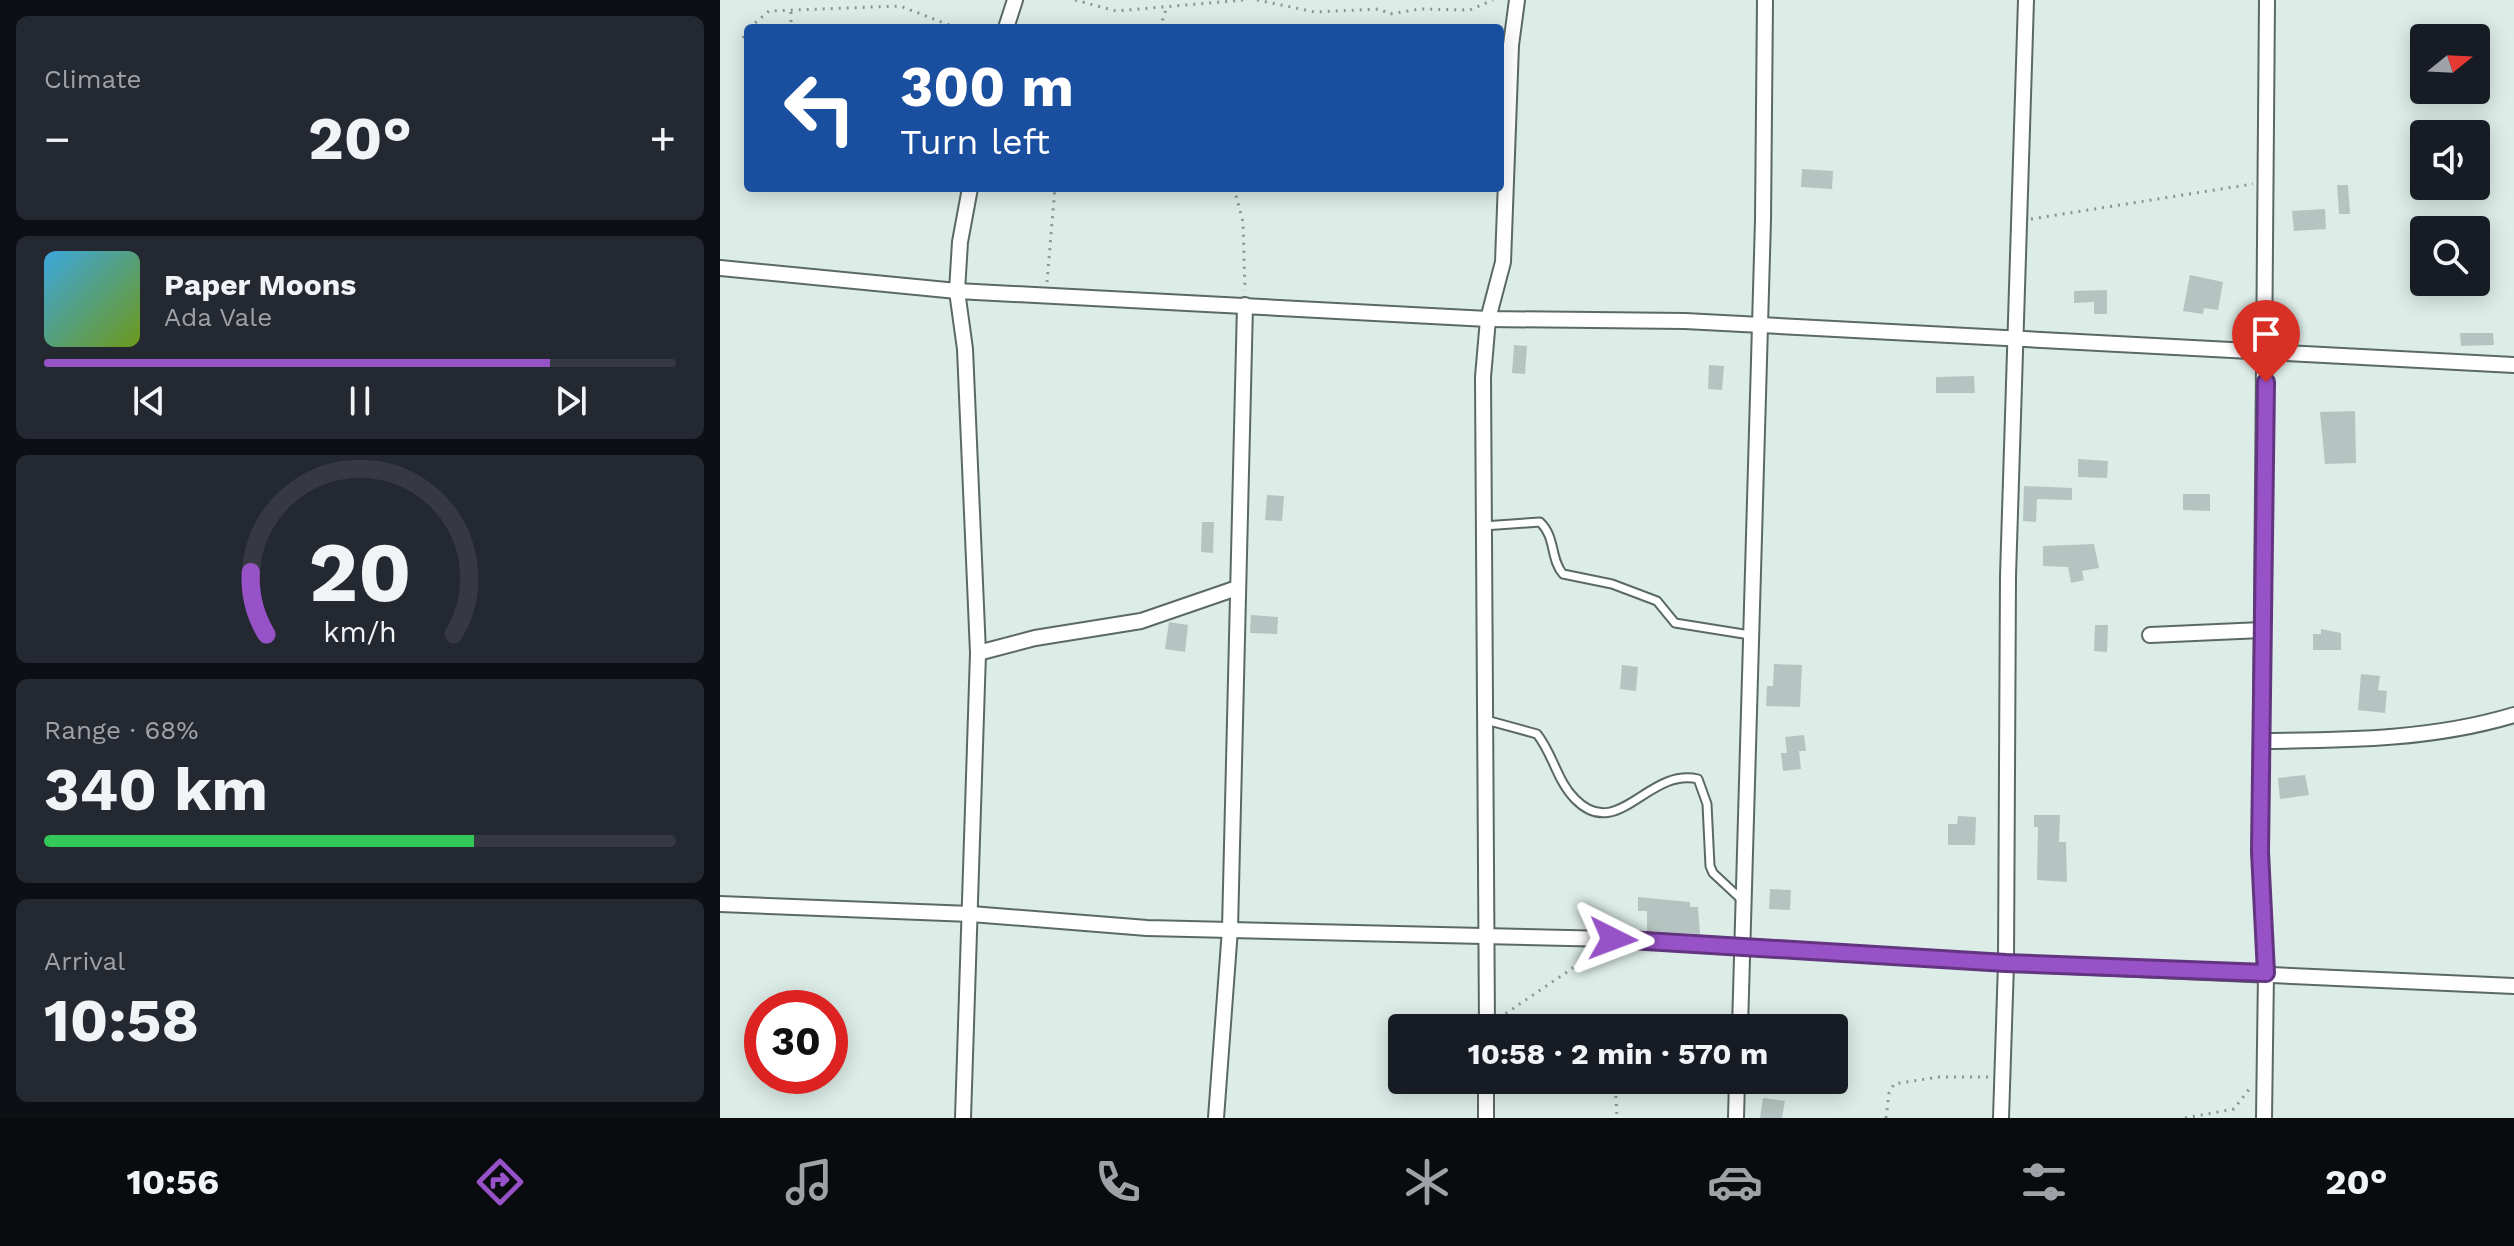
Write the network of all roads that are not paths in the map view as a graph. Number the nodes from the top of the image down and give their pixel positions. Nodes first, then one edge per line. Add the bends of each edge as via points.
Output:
1 (1015, 0) edge
2 (1517, 0) edge
3 (1765, 0) edge
4 (2026, 0) edge
5 (2267, 0) edge
6 (1007, 24) edge
7 (969, 192) edge
8 (720, 268) edge
9 (957, 291) junction
10 (1245, 305) junction
11 (1488, 319) junction
12 (1760, 326) junction
13 (2018, 339) junction
14 (2266, 351) junction
15 (2514, 365) edge
16 (1483, 526) junction
17 (1237, 588) junction
18 (2262, 630) junction
19 (1750, 635) junction
20 (2150, 635) dead end
21 (978, 653) junction
22 (2514, 715) edge
23 (1484, 720) junction
24 (2261, 741) junction
25 (1745, 903) junction
26 (720, 904) edge
27 (971, 914) junction
28 (1230, 929) junction
29 (1487, 934) junction
30 (1744, 946) junction
31 (2006, 963) junction
32 (2266, 973) junction
33 (2514, 986) edge
34 (1487, 1014) edge
35 (1741, 1014) edge
36 (1486, 1094) edge
37 (1737, 1094) edge
38 (963, 1118) edge
39 (1216, 1118) edge
40 (1486, 1118) edge
41 (1736, 1118) edge
42 (2001, 1118) edge
43 (2264, 1118) edge

1 - 6 street
2 - 11 street via 1503,262
3 - 12 street
4 - 13 street
5 - 14 street
7 - 9 street
8 - 9 street
9 - 10 street
9 - 21 street via 965,349
10 - 11 street
10 - 17 street
11 - 12 street
11 - 16 street via 1482,390
12 - 13 street
12 - 19 street
13 - 14 street
13 - 31 street via 2008,576
14 - 15 street
14 - 18 street
16 - 19 lane via 1540,522 1552,538 1561,573 1657,601 1675,623
16 - 23 street
17 - 21 street via 1141,621
17 - 28 street
18 - 20 street
18 - 24 street
19 - 25 street
21 - 27 street
22 - 24 street via 2423,735
23 - 25 lane via 1537,734 1565,787 1597,813 1622,810 1668,780 1684,775 1698,779 1706,795 1713,873
23 - 29 street
24 - 32 street
25 - 30 street
26 - 27 street
27 - 28 street
27 - 38 street
28 - 29 street
28 - 39 street
29 - 30 street
29 - 34 street
30 - 31 street
30 - 35 street
31 - 32 street
31 - 42 street
32 - 33 street
32 - 43 street
36 - 40 street
37 - 41 street

